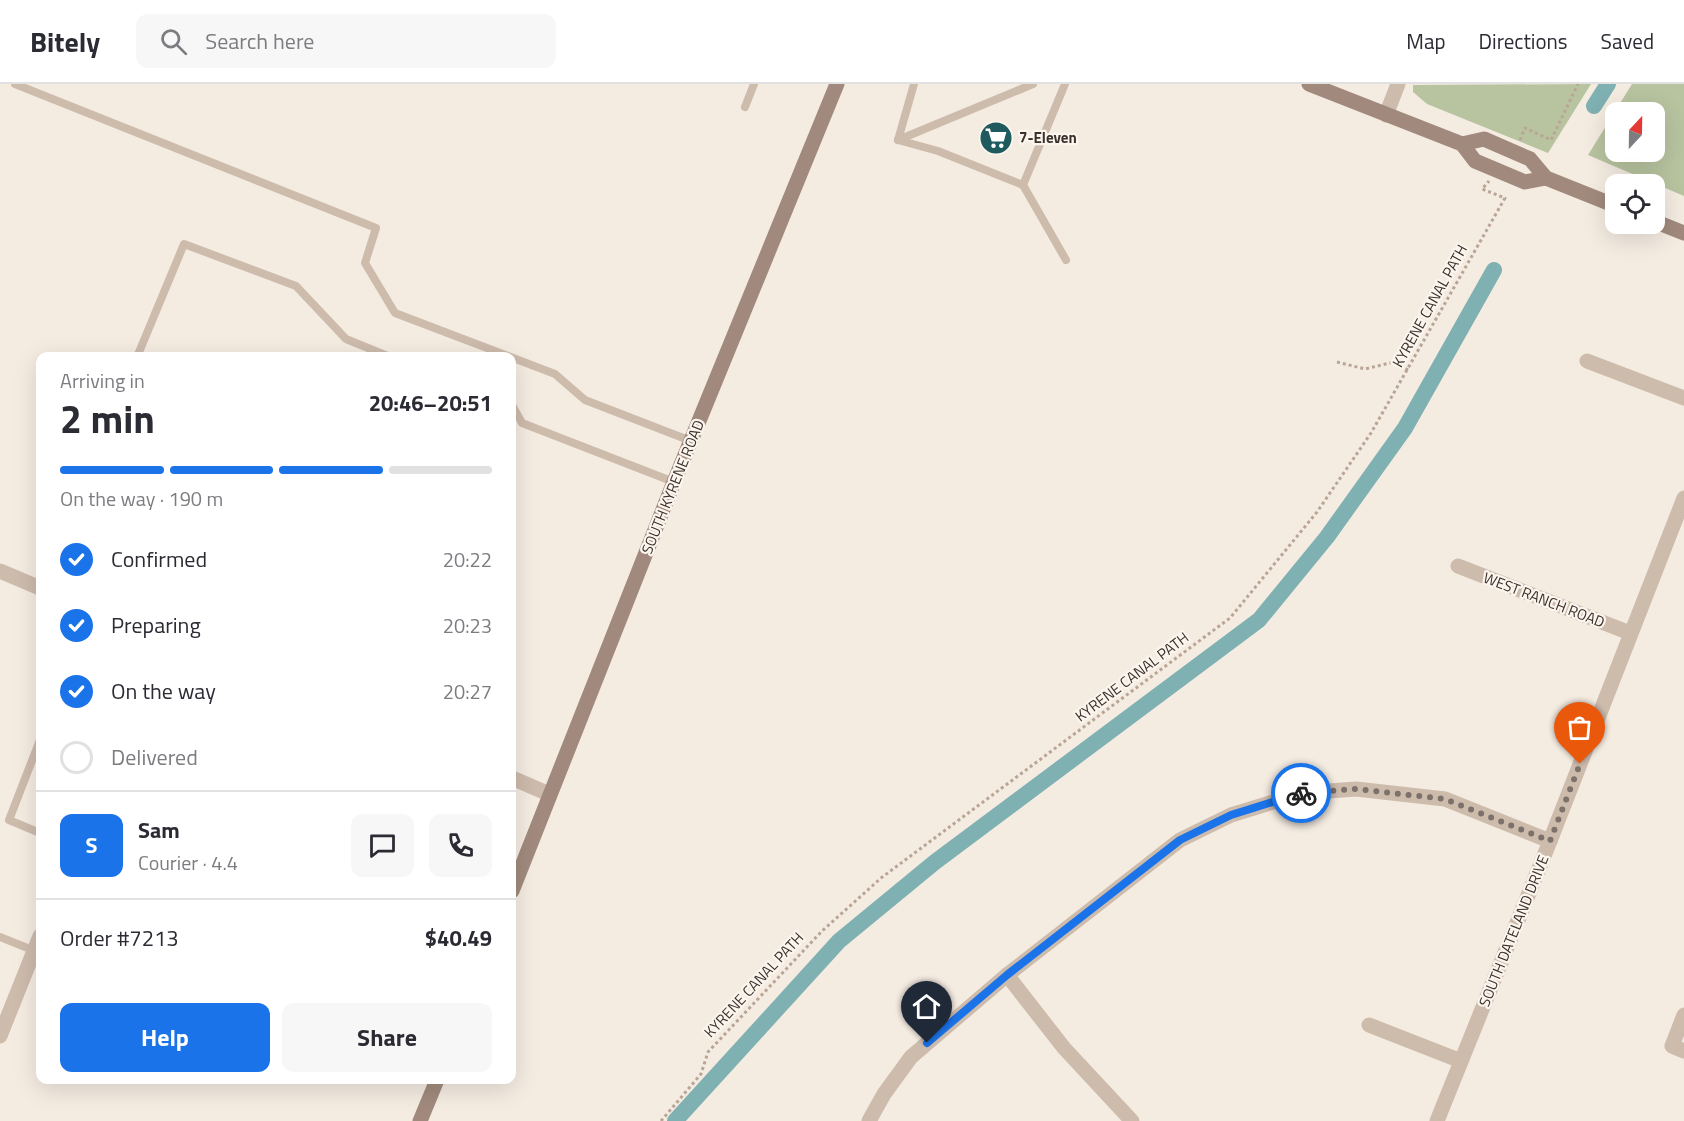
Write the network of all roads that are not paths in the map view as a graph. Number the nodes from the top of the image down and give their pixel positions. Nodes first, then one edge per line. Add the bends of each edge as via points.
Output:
1 (15, 84) edge
2 (754, 84) edge
3 (837, 84) edge
4 (914, 84) edge
5 (1033, 84) edge
6 (1065, 84) edge
7 (1309, 84) edge
8 (1398, 84) edge
9 (745, 107) dead end
10 (1386, 115) junction
11 (898, 140) junction
12 (1462, 144) junction
13 (1546, 178) junction
14 (1023, 185) junction
15 (1605, 202) edge
16 (1665, 225) edge
17 (1684, 233) edge
18 (1066, 260) dead end
19 (139, 352) edge
20 (378, 352) edge
21 (497, 352) edge
22 (516, 359) edge
23 (1587, 361) dead end
24 (1684, 398) edge
25 (516, 412) edge
26 (691, 441) junction
27 (674, 482) junction
28 (1684, 498) edge
29 (1458, 566) dead end
30 (0, 571) edge
31 (36, 586) edge
32 (1630, 633) junction
33 (36, 750) edge
34 (516, 780) edge
35 (549, 794) junction
36 (36, 831) edge
37 (1550, 841) junction
38 (516, 881) edge
39 (0, 937) edge
40 (36, 946) edge
41 (34, 951) junction
42 (1007, 975) junction
43 (1684, 1015) edge
44 (1369, 1025) dead end
45 (1, 1030) edge
46 (1678, 1048) edge
47 (1461, 1061) junction
48 (435, 1084) edge
49 (420, 1121) edge
50 (869, 1121) edge
51 (1132, 1121) edge
52 (1437, 1121) edge

1 - 21 lane via 376,228 365,263 395,313
2 - 9 lane
3 - 26 main road, SOUTH KYRENE ROAD
4 - 11 lane
5 - 11 lane
6 - 14 lane
7 - 10 main road
8 - 10 street
10 - 12 main road
11 - 14 lane via 938,151
12 - 13 main road via 1484,140 1493,143 1530,159
12 - 13 main road via 1475,161 1525,182
13 - 15 main road
14 - 18 lane
16 - 17 main road
19 - 20 lane via 184,244 296,285 346,339
22 - 26 lane via 555,374 585,400
23 - 24 street
25 - 27 lane via 522,423
26 - 27 main road, SOUTH KYRENE ROAD
27 - 35 main road, SOUTH KYRENE ROAD
28 - 32 street, SOUTH DATELAND DRIVE
29 - 32 street, WEST RANCH ROAD
30 - 31 street
32 - 37 street, SOUTH DATELAND DRIVE
33 - 36 lane via 9,820
34 - 35 street
35 - 38 main road, SOUTH KYRENE ROAD
37 - 42 street via 1445,799 1356,789 1302,793 1231,815 1180,840
37 - 47 street, SOUTH DATELAND DRIVE
39 - 41 lane
40 - 41 street
41 - 45 street
42 - 50 street via 911,1057
42 - 51 street via 1064,1048
43 - 46 street
44 - 47 street
47 - 52 street, SOUTH DATELAND DRIVE
48 - 49 main road

